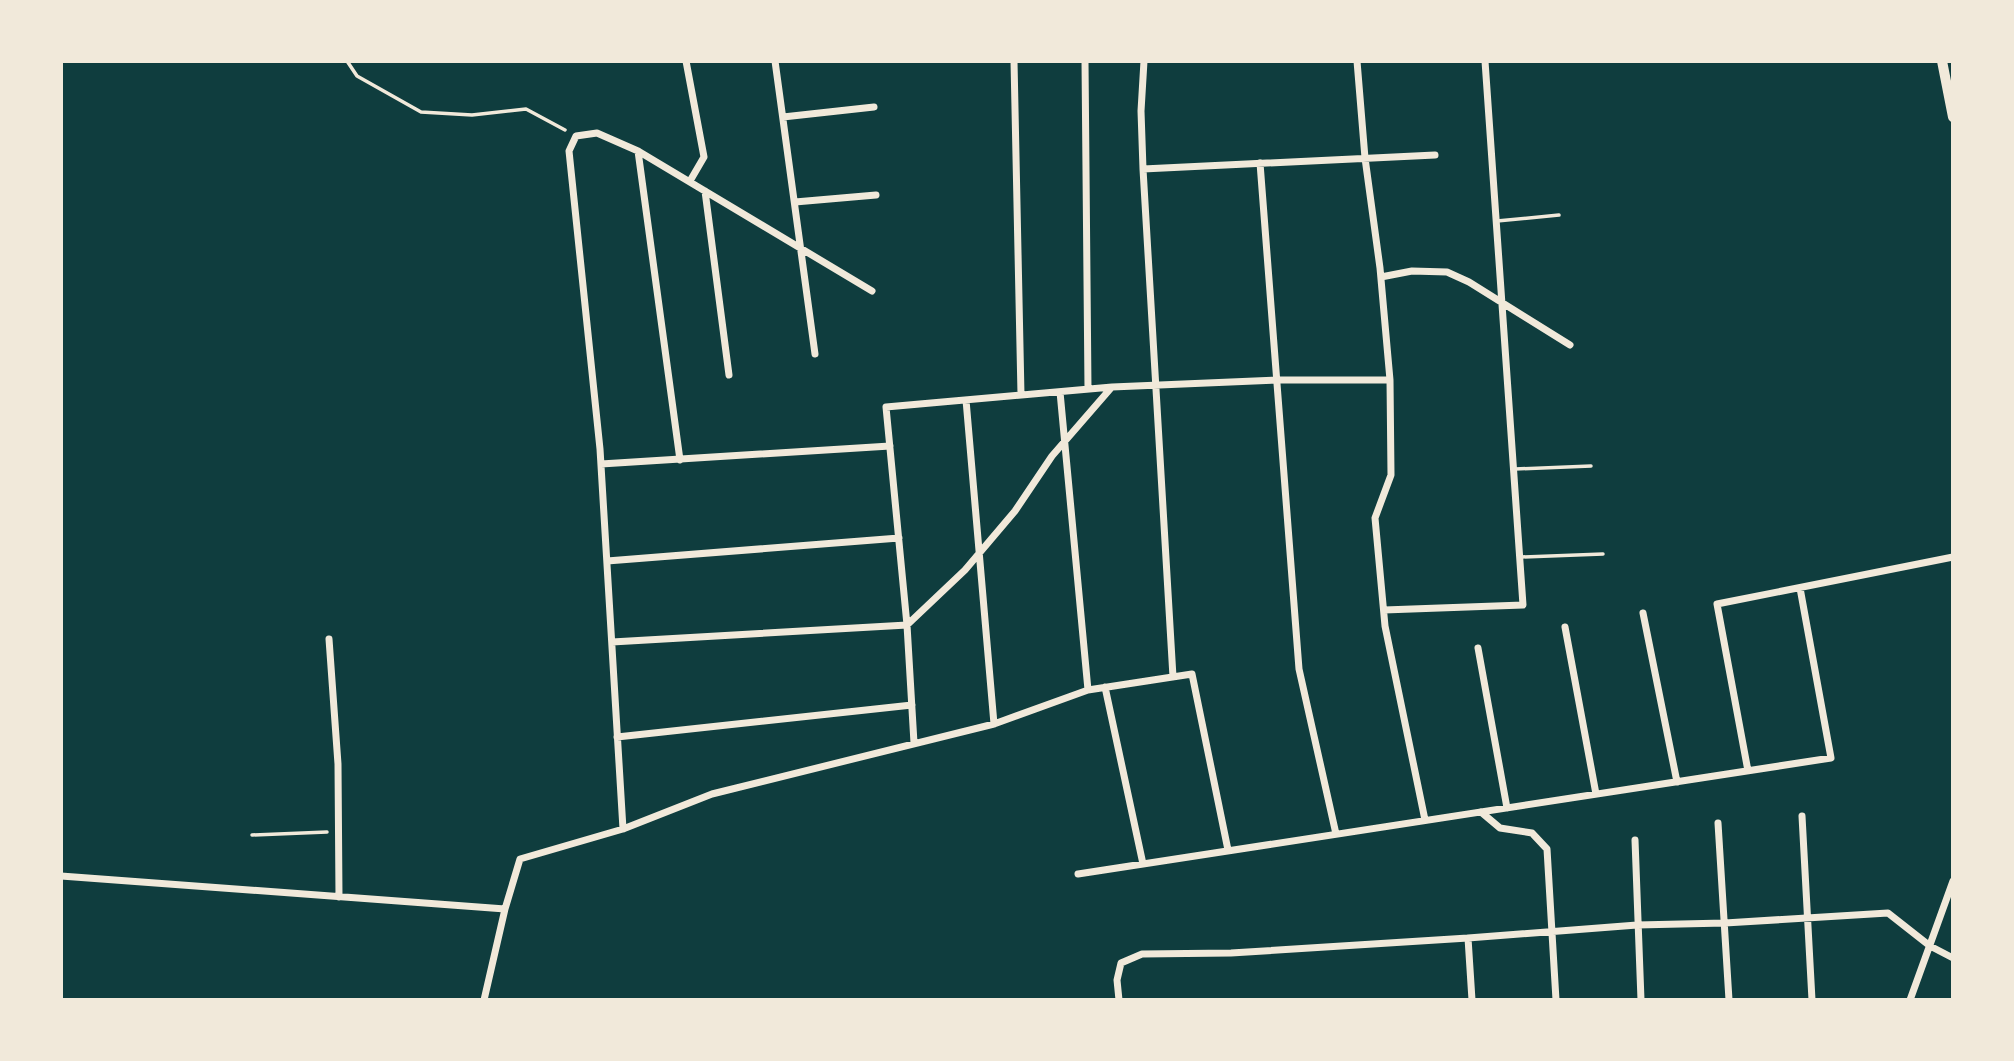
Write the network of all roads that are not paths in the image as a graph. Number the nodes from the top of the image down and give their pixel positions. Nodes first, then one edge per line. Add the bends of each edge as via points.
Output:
1 (686, 61) edge
2 (775, 61) edge
3 (1014, 61) edge
4 (1084, 61) edge
5 (1144, 61) edge
6 (1357, 61) edge
7 (1485, 61) edge
8 (1942, 61) edge
9 (874, 107) dead end
10 (783, 117) junction
11 (1953, 117) edge
12 (638, 151) junction
13 (1434, 155) dead end
14 (1365, 158) junction
15 (1260, 163) junction
16 (1143, 169) junction
17 (690, 181) junction
18 (705, 191) junction
19 (876, 195) dead end
20 (795, 202) junction
21 (1559, 215) dead end
22 (1495, 221) junction
23 (800, 247) junction
24 (1381, 277) junction
25 (872, 291) dead end
26 (1500, 301) junction
27 (1570, 345) dead end
28 (815, 354) dead end
29 (729, 375) dead end
30 (1276, 380) junction
31 (1390, 380) junction
32 (1156, 386) junction
33 (1112, 387) junction
34 (1088, 390) junction
35 (1060, 392) junction
36 (1021, 396) junction
37 (966, 400) junction
38 (1065, 442) junction
39 (890, 446) junction
40 (680, 460) junction
41 (601, 464) junction
42 (1591, 466) dead end
43 (1513, 469) junction
44 (899, 538) junction
45 (979, 553) junction
46 (1603, 554) dead end
47 (1519, 557) junction
48 (1953, 557) edge
49 (607, 561) junction
50 (1800, 588) junction
51 (1384, 610) junction
52 (1643, 613) dead end
53 (908, 625) junction
54 (1565, 627) dead end
55 (329, 639) dead end
56 (612, 642) junction
57 (1478, 648) dead end
58 (1173, 677) junction
59 (1105, 687) junction
60 (1088, 690) junction
61 (912, 705) junction
62 (994, 724) junction
63 (618, 737) junction
64 (914, 743) junction
65 (1748, 771) junction
66 (1677, 782) junction
67 (1597, 794) junction
68 (1507, 808) junction
69 (1481, 812) junction
70 (1802, 816) dead end
71 (1425, 820) junction
72 (1718, 823) dead end
73 (623, 829) junction
74 (1336, 834) junction
75 (1635, 840) dead end
76 (1228, 850) junction
77 (1143, 864) junction
78 (1078, 874) dead end
79 (61, 876) edge
80 (1953, 881) edge
81 (340, 897) junction
82 (505, 909) junction
83 (1806, 918) junction
84 (1725, 923) junction
85 (1637, 925) junction
86 (1552, 930) junction
87 (1468, 938) junction
88 (1930, 946) junction
89 (1953, 958) edge
90 (484, 1000) edge
91 (1119, 1000) edge
92 (1472, 1000) edge
93 (1556, 1000) edge
94 (1641, 1000) edge
95 (1729, 1000) edge
96 (1812, 1000) edge
97 (1910, 1000) edge

1 - 17 street via 704,157
2 - 10 street
3 - 36 street
4 - 34 street
5 - 16 street
6 - 14 street
7 - 22 street
8 - 11 street
9 - 10 street
10 - 20 street
12 - 17 street
12 - 40 street
12 - 41 street via 597,133 576,136 569,151
13 - 14 street
14 - 15 street
14 - 24 street
15 - 16 street
15 - 30 street
16 - 32 street
17 - 18 street
18 - 23 street
18 - 29 street
19 - 20 street
20 - 23 street
21 - 22 lane
22 - 26 street
23 - 25 street
23 - 28 street
24 - 26 street via 1412,271 1447,272
24 - 31 street
26 - 27 street
26 - 43 street
30 - 31 street
30 - 32 street
30 - 74 street via 1300,669
31 - 51 street via 1391,475 1376,518
32 - 33 street
32 - 58 street
33 - 34 street
33 - 38 street
34 - 35 street
35 - 36 street
35 - 38 street
36 - 37 street
37 - 39 street via 886,407
37 - 45 street
38 - 45 street
38 - 60 street
39 - 40 street
39 - 44 street
40 - 41 street
41 - 49 street
42 - 43 lane
43 - 47 street
44 - 49 street
44 - 53 street
45 - 53 street
45 - 62 street
46 - 47 lane
47 - 51 street via 1522,605
48 - 50 street
49 - 56 street
50 - 65 street via 1717,604
50 - 65 street via 1831,758
51 - 71 street
52 - 66 street
53 - 56 street
53 - 61 street
54 - 67 street
55 - 81 street via 338,764
56 - 63 street
57 - 68 street
58 - 59 street
58 - 76 street via 1192,674
59 - 60 street
59 - 77 street
60 - 62 street
61 - 63 street
61 - 64 street
62 - 64 street
63 - 73 street
64 - 73 street via 712,794
65 - 66 street
66 - 67 street
67 - 68 street
68 - 69 street
69 - 71 street
69 - 86 street via 1500,828 1532,833 1547,849
70 - 83 street
71 - 74 street
72 - 84 street
73 - 82 street via 520,859
74 - 76 street
75 - 85 street
76 - 77 street
77 - 78 street
79 - 81 street
80 - 88 street
81 - 82 street
82 - 90 street
83 - 84 street
83 - 88 street via 1888,913
83 - 96 street
84 - 85 street
84 - 95 street
85 - 86 street
85 - 94 street
86 - 87 street
86 - 93 street
87 - 91 street via 1142,954 1121,963
87 - 92 street
88 - 89 street
88 - 97 street

